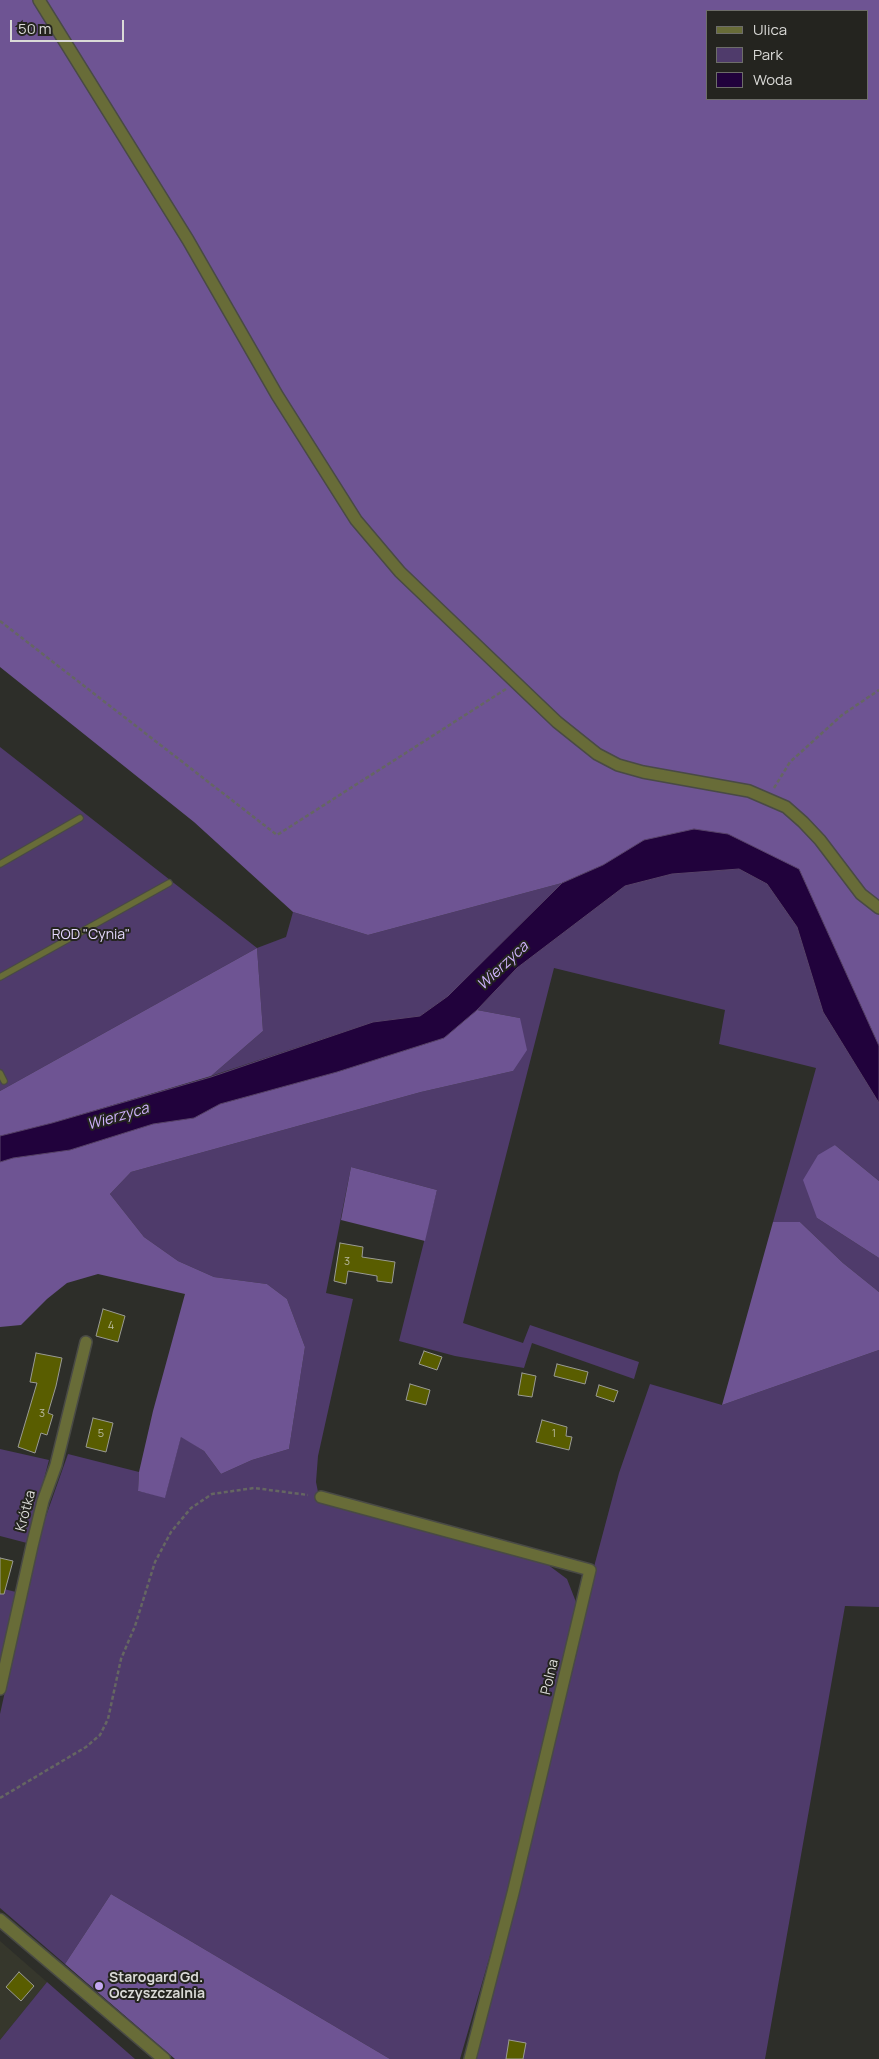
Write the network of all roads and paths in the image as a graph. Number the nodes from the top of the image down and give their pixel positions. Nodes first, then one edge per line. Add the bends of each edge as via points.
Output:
1 (39, 0) edge
2 (0, 621) edge
3 (516, 682) junction
4 (879, 690) edge
5 (768, 798) junction
6 (80, 818) dead end
7 (0, 864) edge
8 (169, 883) dead end
9 (879, 908) edge
10 (0, 977) edge
11 (0, 1073) edge
12 (4, 1081) dead end
13 (86, 1342) dead end
14 (321, 1497) joint
15 (0, 1689) edge
16 (0, 1798) edge
17 (0, 1920) edge
18 (164, 2059) edge
19 (470, 2059) edge

1 - 3 street via 356,520 400,572
2 - 3 path via 277,835
3 - 5 street via 596,754 618,765
4 - 5 path via 842,715 790,762
5 - 9 street via 786,807 803,822 861,894
6 - 7 lane
8 - 10 lane
11 - 12 lane
13 - 15 street, Krótka via 56,1465 43,1501
14 - 16 path via 254,1488 212,1494 190,1508 171,1532 155,1562 121,1659 108,1719 100,1735
14 - 19 street, Polna via 590,1570
17 - 18 street

